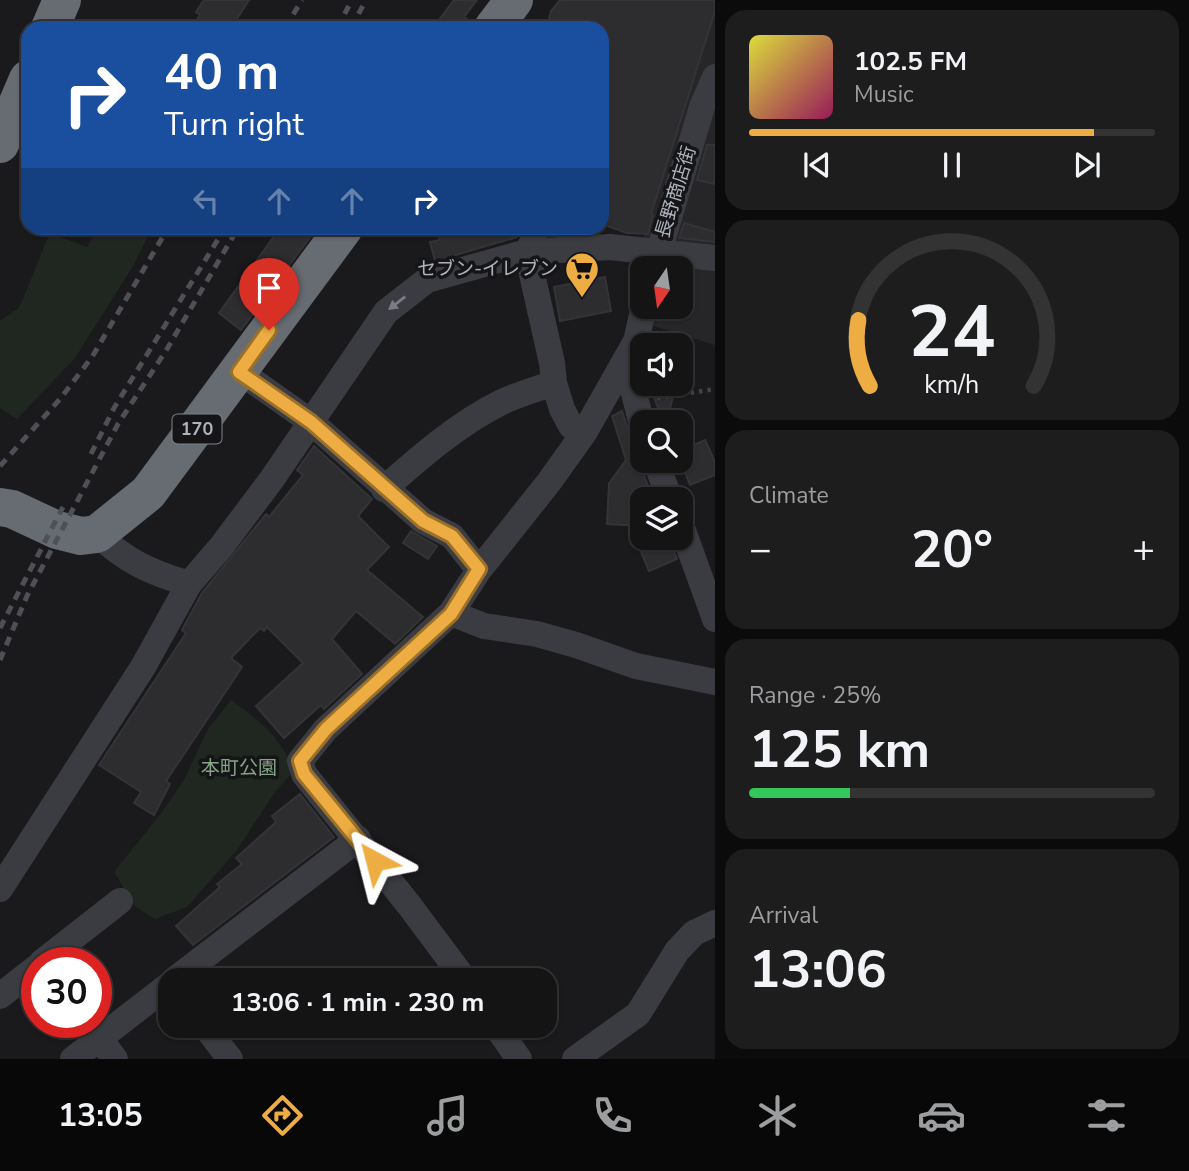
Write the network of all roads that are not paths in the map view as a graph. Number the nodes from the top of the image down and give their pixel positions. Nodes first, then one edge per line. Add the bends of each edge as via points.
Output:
1 (62, 0) edge
2 (514, 0) edge
3 (53, 21) edge
4 (498, 21) edge
5 (715, 77) edge
6 (21, 95) edge
7 (0, 144) edge
8 (339, 235) edge
9 (529, 240) edge
10 (640, 256) edge
11 (657, 256) edge
12 (715, 258) edge
13 (693, 259) edge
14 (630, 352) edge
15 (239, 372) junction
16 (554, 383) junction
17 (311, 422) junction
18 (584, 433) junction
19 (384, 489) junction
20 (0, 507) edge
21 (97, 534) junction
22 (703, 552) edge
23 (479, 569) junction
24 (188, 584) junction
25 (451, 614) junction
26 (715, 619) edge
27 (715, 682) edge
28 (358, 839) junction
29 (0, 889) edge
30 (120, 901) dead end
31 (715, 923) edge
32 (61, 947) edge
33 (190, 968) edge
34 (455, 968) edge
35 (21, 980) edge
36 (0, 996) edge
37 (158, 997) edge
38 (214, 1038) edge
39 (503, 1038) edge
40 (108, 1049) edge
41 (515, 1058) edge
42 (72, 1059) edge
43 (230, 1059) edge
44 (575, 1059) edge

1 - 3 highway
2 - 4 highway
5 - 11 street, 長野商店街
6 - 7 highway
8 - 15 highway, 170
9 - 10 street via 610,247
9 - 16 street
9 -> 17 street via 427,281 386,312
12 - 13 street, 長野商店街
14 - 18 street
15 - 17 street
15 - 21 highway, 170 via 158,482
16 - 18 street via 570,426
16 - 19 street via 502,402 466,424
17 - 19 street
17 - 24 street via 221,547
18 - 23 street
19 - 23 street via 423,521 452,536
20 - 21 highway via 73,535
21 - 24 street via 114,551 150,572
22 - 26 street
23 - 25 street
24 - 29 street via 143,667
25 - 27 street via 484,626 563,641 636,666
25 - 28 street via 326,729 300,761 304,774
28 - 33 street
28 - 34 street
30 - 32 street
31 - 44 street via 694,933 677,951 638,1014
35 - 36 street
37 - 40 street
38 - 43 street
39 - 41 street
40 - 42 street

